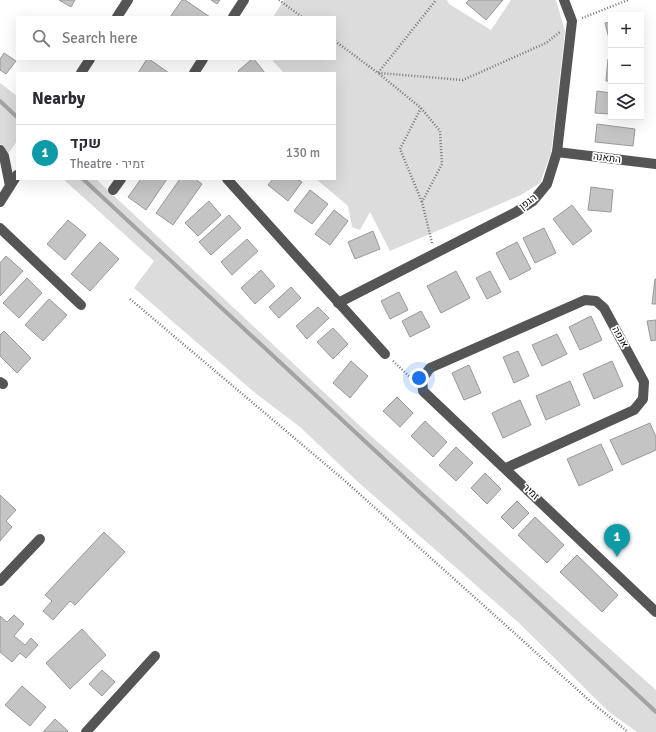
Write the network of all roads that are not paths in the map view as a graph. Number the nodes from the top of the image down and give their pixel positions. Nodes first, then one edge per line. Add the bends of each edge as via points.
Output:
1 (128, 0) edge
2 (244, 0) edge
3 (564, 0) edge
4 (118, 16) edge
5 (234, 16) edge
6 (89, 60) edge
7 (202, 60) edge
8 (82, 72) edge
9 (195, 72) edge
10 (0, 150) edge
11 (557, 152) junction
12 (656, 164) edge
13 (16, 177) edge
14 (120, 180) edge
15 (228, 180) edge
16 (10, 186) junction
17 (114, 190) dead end
18 (0, 202) edge
19 (0, 228) edge
20 (338, 303) junction
21 (81, 305) dead end
22 (386, 354) road end
23 (423, 391) joint
24 (506, 468) junction
25 (40, 539) dead end
26 (0, 582) edge
27 (656, 612) edge
28 (155, 656) dead end
29 (86, 732) edge

1 - 4 street
2 - 5 street
3 - 11 street, הגפן via 572,21
6 - 8 street
7 - 9 street
10 - 16 street via 4,156
11 - 12 street, התאנה
11 - 20 street, הגפן via 547,184 533,201
13 - 16 street
14 - 17 street
15 - 20 street
16 - 18 street
19 - 21 street
20 - 22 street
23 - 24 street, זמיר
23 - 24 street, אנפה via 422,379 430,368 585,300 596,301 604,308 644,382 643,399 634,410
24 - 27 street, זמיר
25 - 26 street
28 - 29 street

